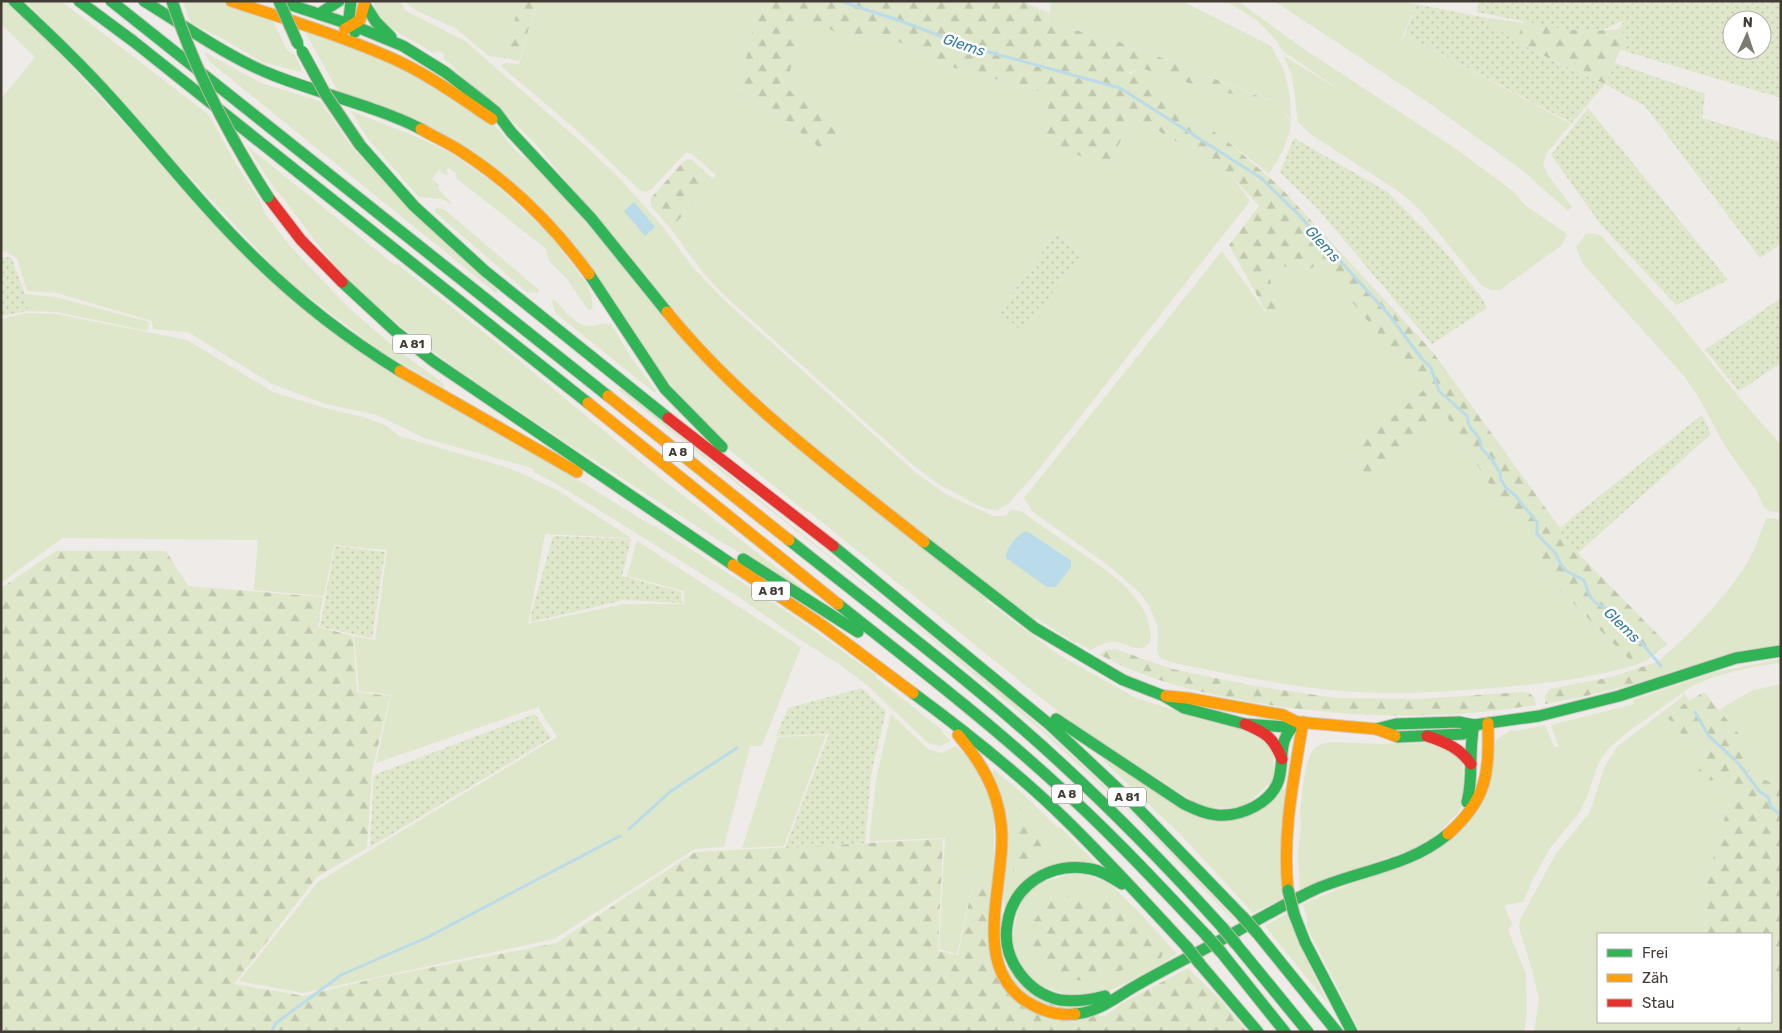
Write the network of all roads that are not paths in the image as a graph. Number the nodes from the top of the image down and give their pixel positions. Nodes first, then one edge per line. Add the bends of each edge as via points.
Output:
1 (14, 1) edge
2 (79, 1) edge
3 (111, 1) edge
4 (144, 1) edge
5 (172, 1) edge
6 (231, 1) edge
7 (280, 1) edge
8 (339, 1) edge
9 (351, 1) edge
10 (365, 3) edge
11 (319, 14) junction
12 (352, 25) junction
13 (324, 32) junction
14 (403, 46) junction
15 (367, 48) junction
16 (511, 132) junction
17 (630, 496) junction
18 (789, 512) junction
19 (669, 523) junction
20 (1781, 651) edge
21 (1004, 687) junction
22 (1164, 696) junction
23 (957, 699) junction
24 (935, 709) junction
25 (1300, 722) junction
26 (1488, 723) junction
27 (1244, 724) junction
28 (1474, 725) junction
29 (1376, 729) junction
30 (1426, 736) junction
31 (1283, 760) junction
32 (1471, 764) junction
33 (1456, 825) junction
34 (1140, 896) junction
35 (1136, 985) junction
36 (1258, 1032) edge
37 (1285, 1032) edge
38 (1308, 1032) edge
39 (1337, 1032) edge
40 (1352, 1032) edge

1 - 19 main road via 78,63 235,238 313,309 364,348 411,378 635,508
2 - 23 main road, A 8 via 291,166
3 - 38 main road, A 8, bridge via 1014,721 1152,851 1222,927
4 - 18 main road via 246,63 418,128 460,151 502,180 568,245 665,389
5 - 17 main road, A 81, bridge via 199,75 243,160 287,223 320,260 395,331 471,388
6 - 13 main road
7 - 11 main road
7 - 18 main road, A 81, bridge via 300,48 326,95 360,145 414,206 485,271
8 - 11 main road
9 - 12 main road via 349,18
10 - 12 main road via 362,16
10 - 14 main road via 369,15
11 - 12 main road
12 - 13 main road via 334,34
12 - 14 main road
12 - 15 main road
13 - 15 main road
14 - 16 main road via 445,72 485,103
15 - 16 main road via 426,75
16 - 22 main road via 591,218 676,323 771,419 1035,628 1123,680
17 - 19 main road, A 81
17 - 23 main road via 662,508 794,590
18 - 21 main road, A 81
19 - 24 main road, A 81 via 822,625
20 - 26 main road via 1727,661 1565,710
21 - 31 main road via 1165,792 1207,813 1234,815 1254,808 1274,789
21 - 39 main road, A 81, bridge via 1132,802 1242,916
22 - 25 main road via 1283,715
22 - 27 main road via 1184,708
23 - 37 main road, A 8, bridge via 1055,782 1130,856 1221,952
24 - 34 main road, A 81 via 973,736 1027,784
24 - 35 main road via 976,756 989,778 999,806 1002,861 993,931 996,961 1008,984 1020,998 1033,1006 1066,1015 1100,1008
25 - 27 main road via 1286,727
25 - 29 main road
25 - 31 main road via 1285,736
25 - 40 main road, bridge via 1285,853 1288,890 1305,942
26 - 28 main road
26 - 33 main road via 1483,785 1474,808
27 - 31 main road via 1269,735
28 - 29 main road via 1459,722 1396,724
28 - 30 main road via 1463,734
28 - 32 main road via 1470,743
29 - 30 main road via 1398,736
30 - 32 main road via 1456,747
32 - 33 main road via 1470,789
33 - 35 main road via 1422,853 1324,886
34 - 35 main road via 1091,869 1050,870 1019,894 1008,917 1006,932 1016,969 1028,984 1048,997 1064,1001 1088,1000
34 - 36 main road, A 81, bridge

